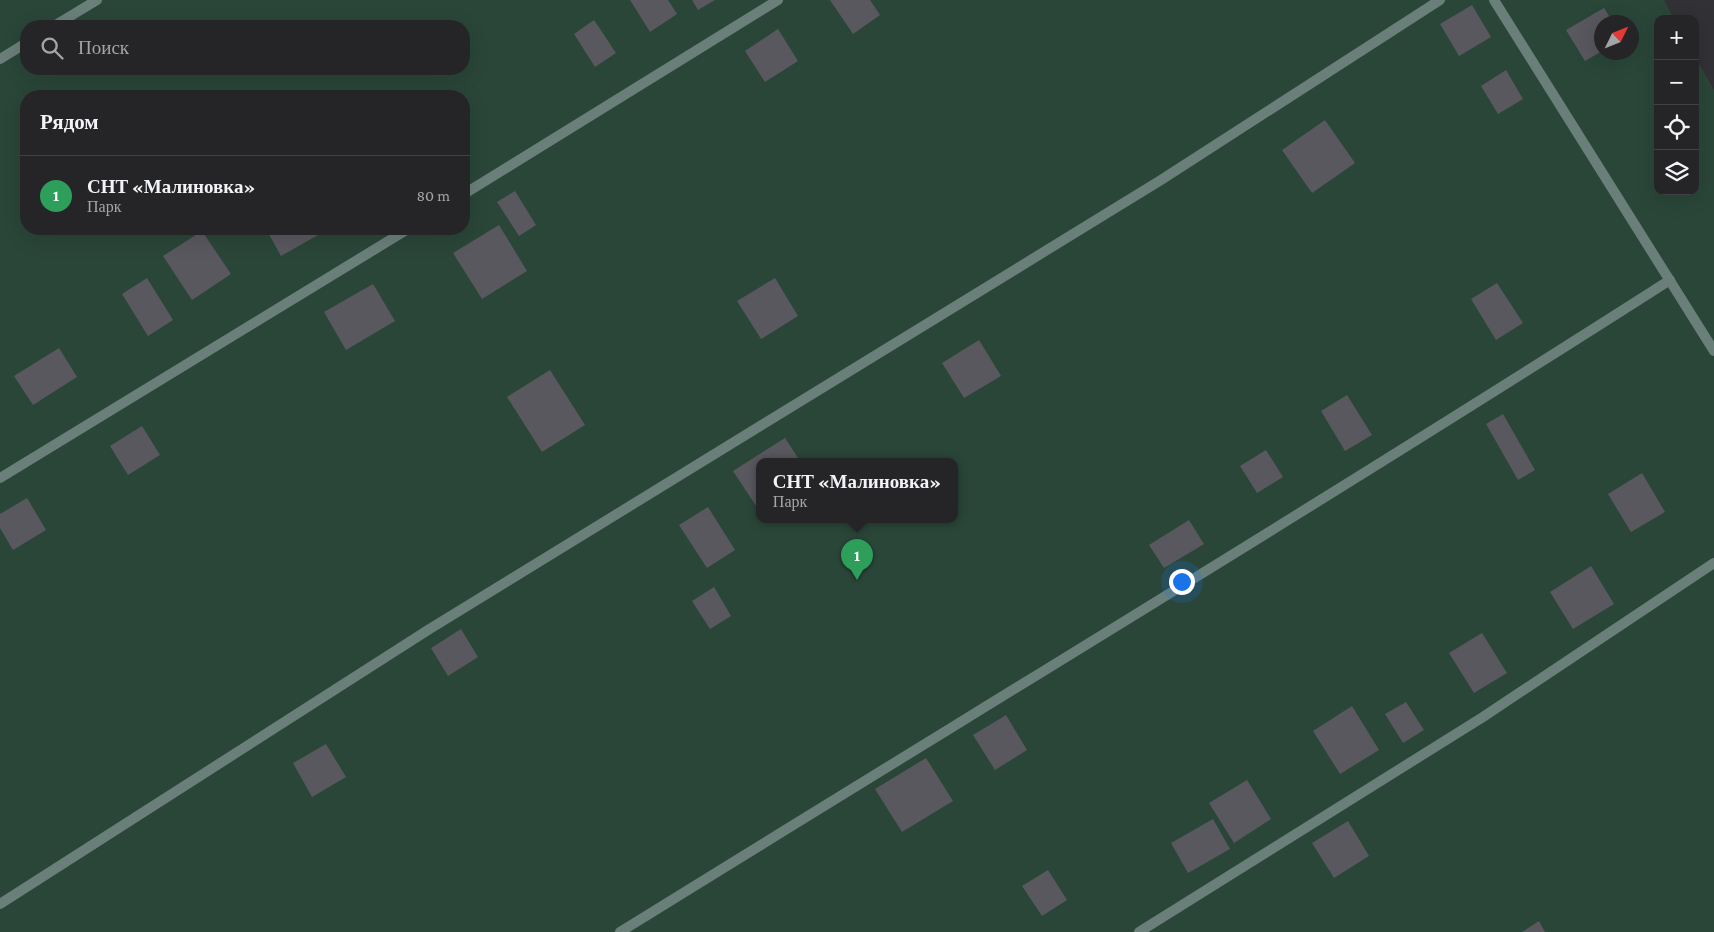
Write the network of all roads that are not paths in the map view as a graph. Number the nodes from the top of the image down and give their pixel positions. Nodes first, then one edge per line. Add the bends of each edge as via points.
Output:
1 (97, 0) edge
2 (778, 0) edge
3 (1440, 0) edge
4 (1494, 0) edge
5 (64, 20) edge
6 (20, 47) edge
7 (0, 59) edge
8 (470, 190) edge
9 (398, 235) edge
10 (1670, 280) junction
11 (1714, 351) edge
12 (0, 478) edge
13 (1714, 563) edge
14 (0, 904) edge
15 (620, 932) edge
16 (1139, 932) edge

1 - 5 street
2 - 8 street
3 - 14 street via 1161,180 428,630
4 - 10 street
6 - 7 street
9 - 12 street
10 - 11 street
10 - 15 street via 1426,436
13 - 16 street via 1483,717

